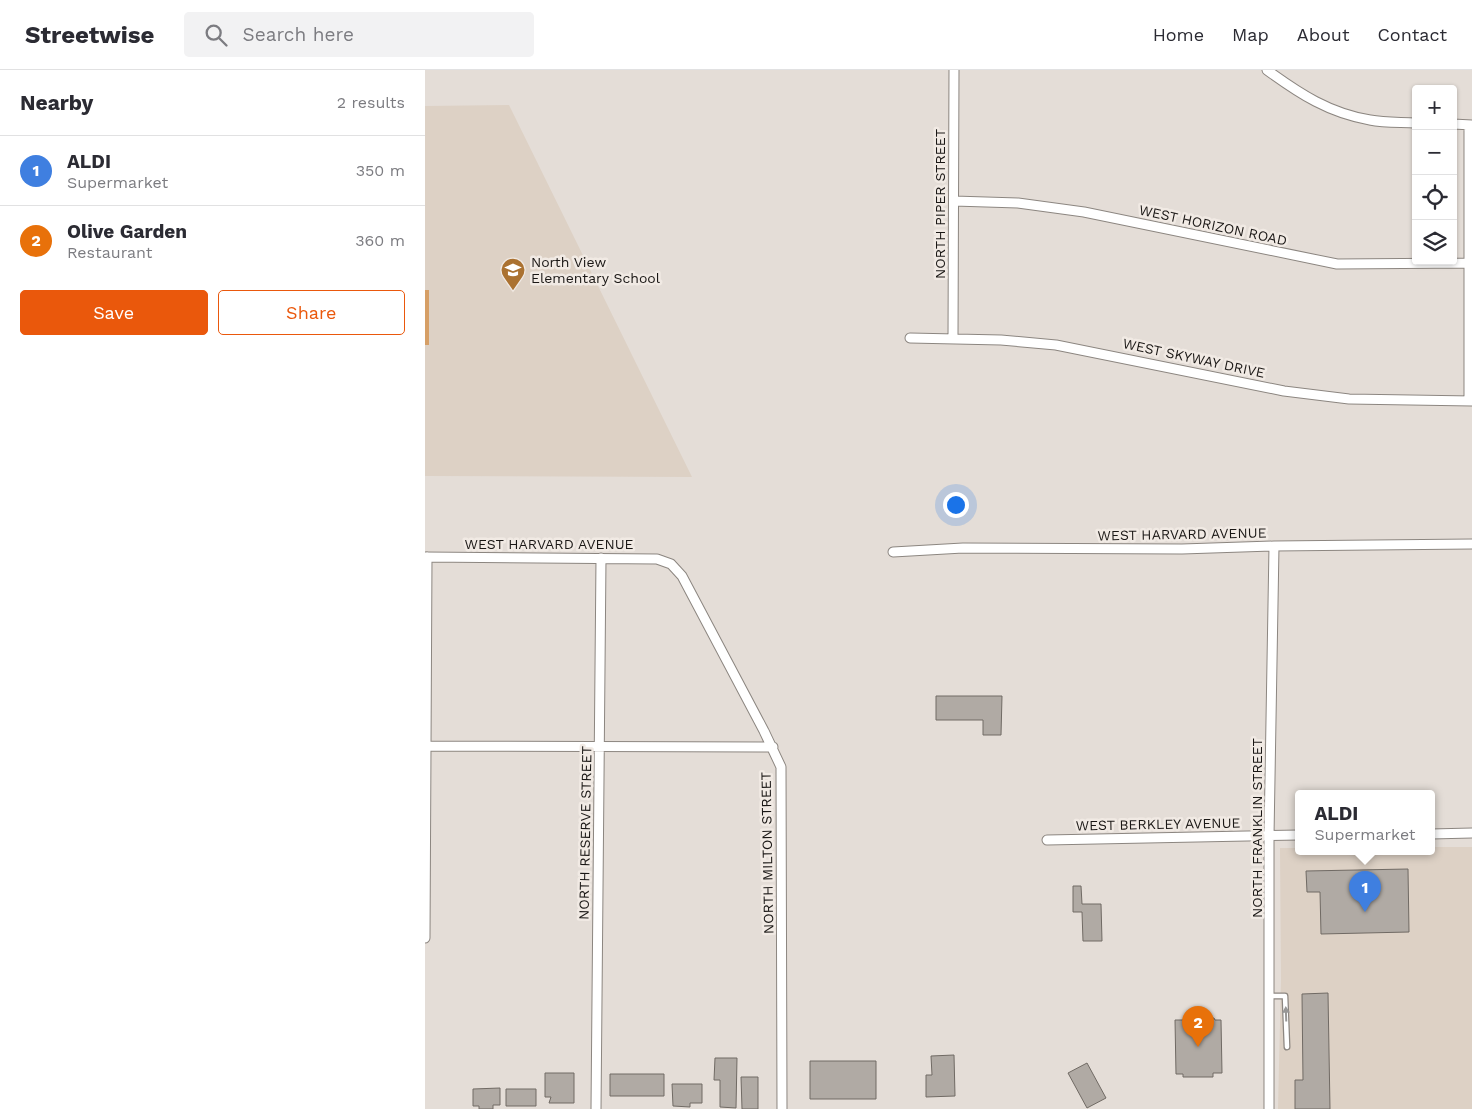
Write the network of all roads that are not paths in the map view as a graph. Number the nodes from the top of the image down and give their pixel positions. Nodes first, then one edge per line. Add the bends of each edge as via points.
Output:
1 (954, 70) edge
2 (1267, 70) edge
3 (1412, 123) edge
4 (1457, 124) edge
5 (1471, 125) edge
6 (954, 201) junction
7 (1468, 263) junction
8 (910, 338) dead end
9 (953, 339) junction
10 (1470, 401) edge
11 (1472, 544) edge
12 (1274, 546) junction
13 (893, 552) dead end
14 (426, 557) edge
15 (601, 558) junction
16 (671, 564) joint
17 (426, 746) edge
18 (600, 746) junction
19 (773, 747) junction
20 (1472, 833) edge
21 (1435, 834) edge
22 (1295, 835) edge
23 (1269, 836) junction
24 (1047, 840) dead end
25 (425, 938) edge
26 (1270, 996) junction
27 (1287, 1047) dead end
28 (596, 1109) edge
29 (782, 1109) edge
30 (1269, 1109) edge

1 - 6 street, NORTH PIPER STREET
2 - 3 street via 1297,92 1328,108 1371,120
4 - 5 street
5 - 7 street
6 - 7 street, WEST HORIZON ROAD via 1018,203 1084,212 1347,265
6 - 9 street, NORTH PIPER STREET
7 - 10 street
8 - 9 street, WEST SKYWAY DRIVE
9 - 10 street, WEST SKYWAY DRIVE via 1056,345 1284,391 1349,399
11 - 12 street, WEST HARVARD AVENUE
12 - 13 street, WEST HARVARD AVENUE via 963,548
12 - 23 street, NORTH FRANKLIN STREET
14 - 15 street, WEST HARVARD AVENUE
14 - 17 street
15 - 16 street, WEST HARVARD AVENUE via 657,559
15 - 18 street, NORTH RESERVE STREET
16 - 19 street, NORTH MILTON STREET via 682,576
17 - 18 street
17 - 25 street
18 - 19 street
18 - 28 street, NORTH RESERVE STREET
19 - 29 street, NORTH MILTON STREET via 782,773
20 - 21 street
22 - 23 street, WEST BERKLEY AVENUE
23 - 24 street, WEST BERKLEY AVENUE
23 - 26 street, NORTH FRANKLIN STREET
27 -> 26 lane via 1285,996
26 - 30 street, NORTH FRANKLIN STREET

